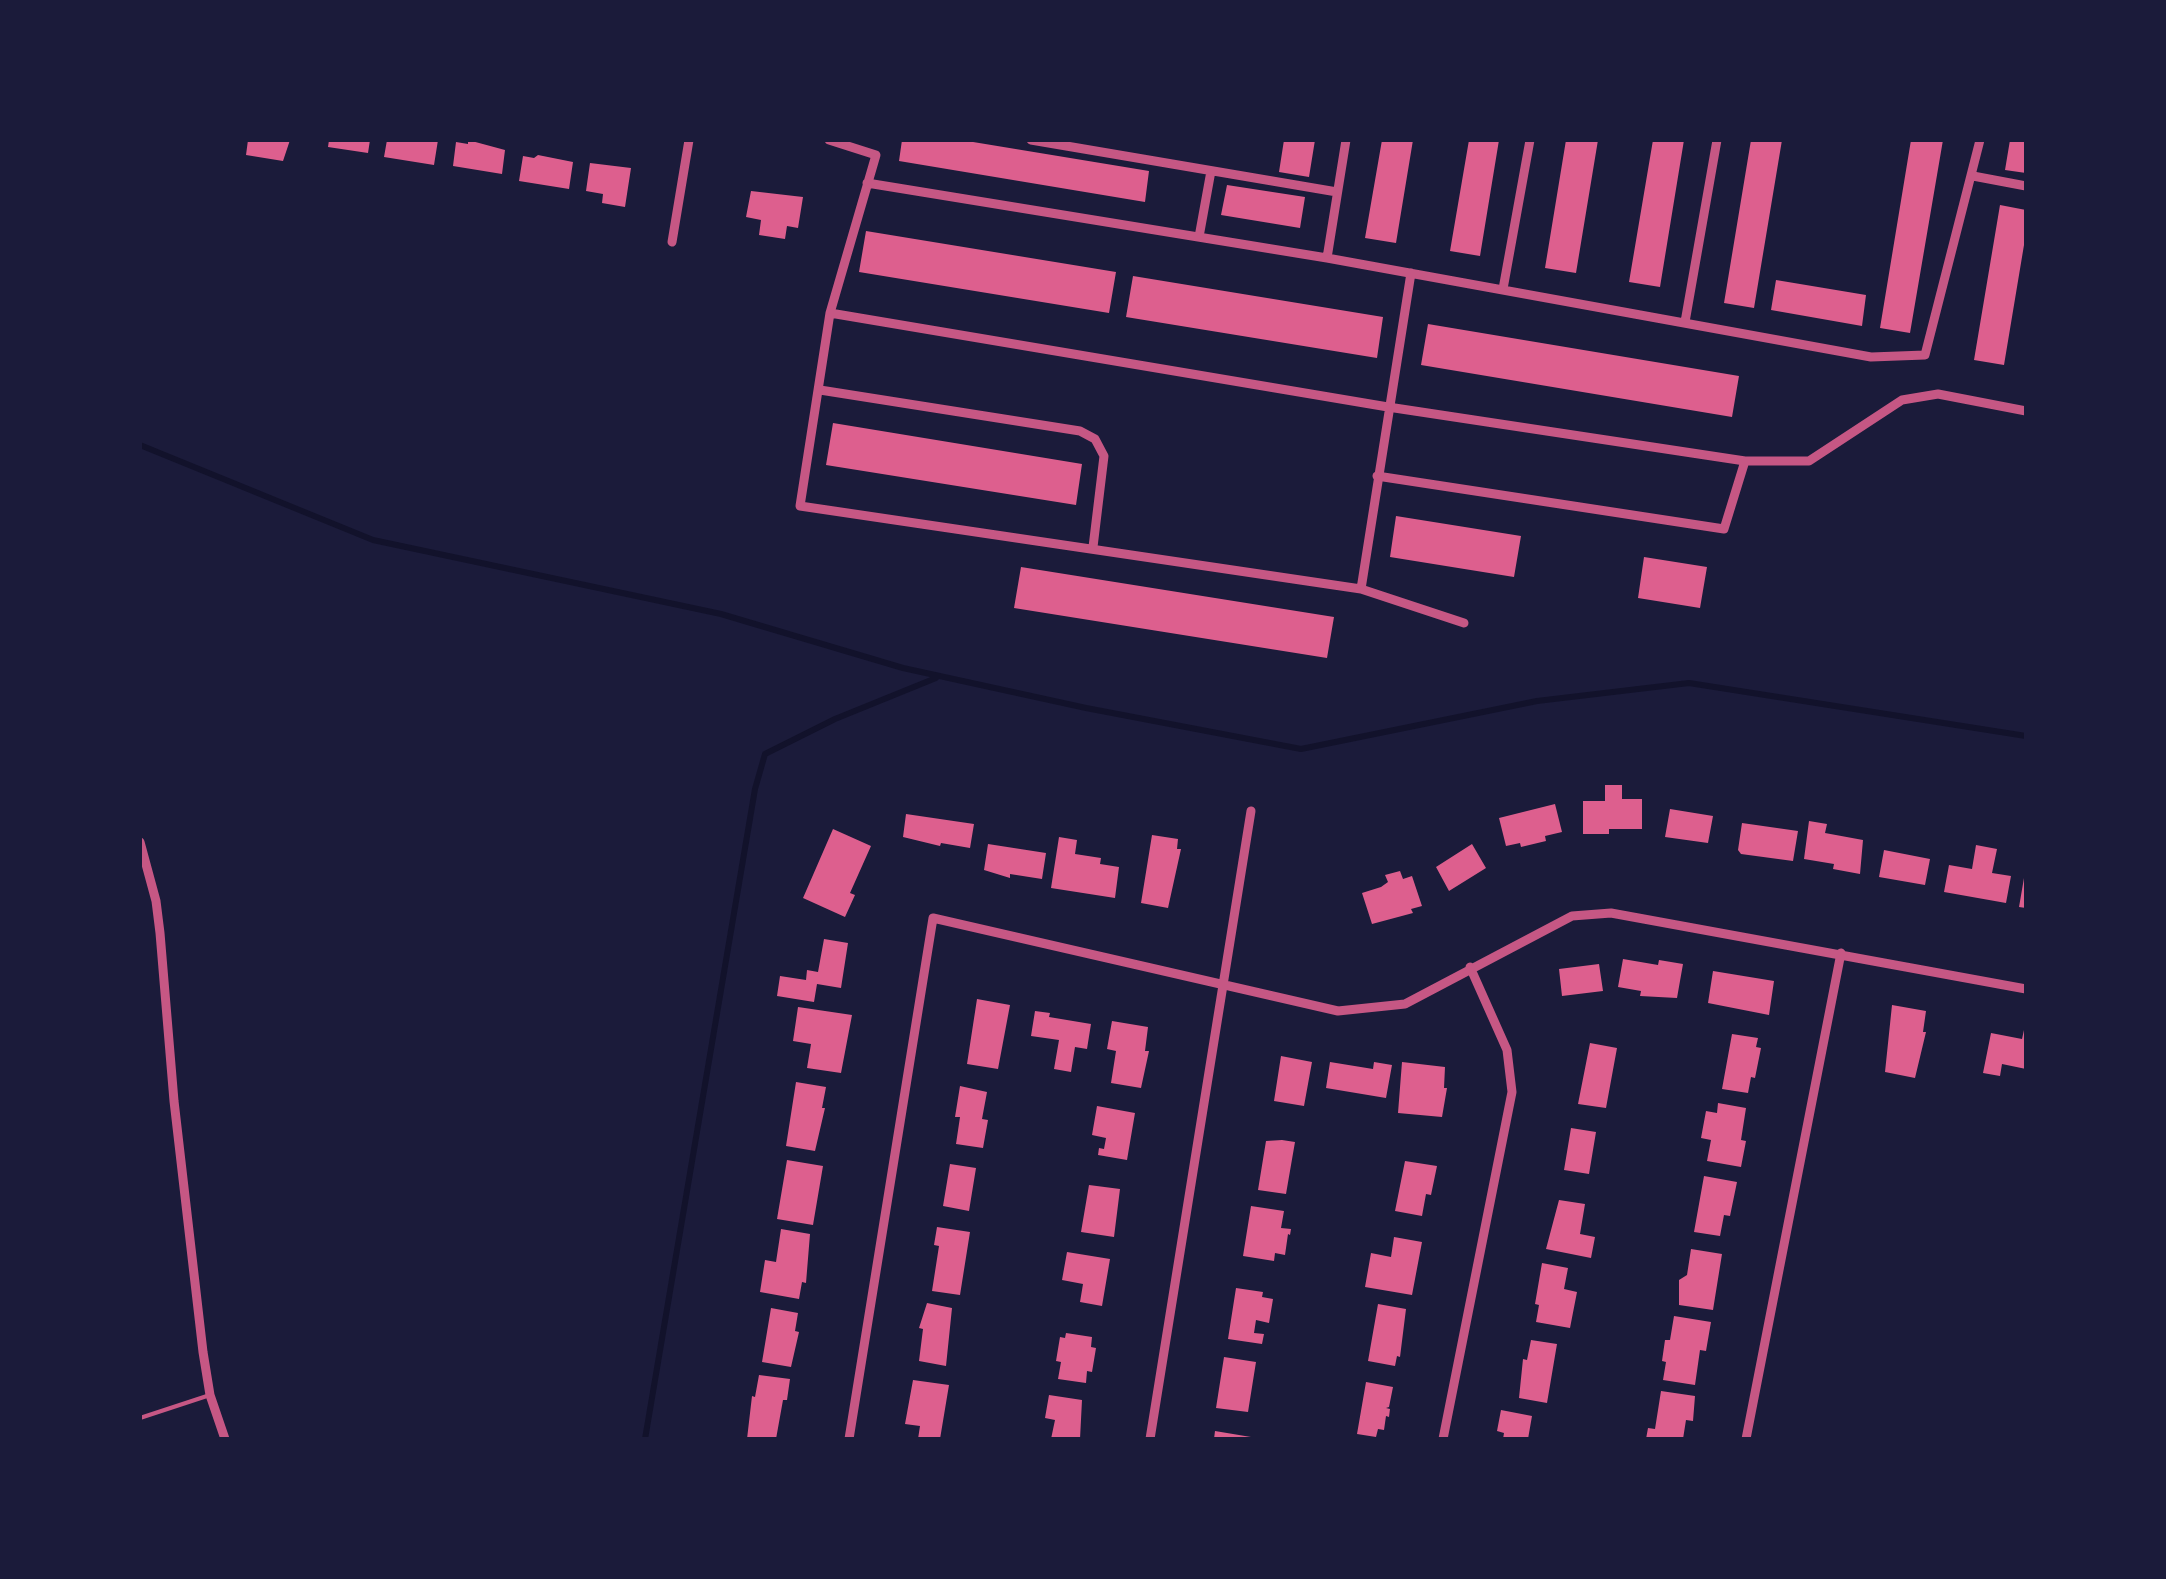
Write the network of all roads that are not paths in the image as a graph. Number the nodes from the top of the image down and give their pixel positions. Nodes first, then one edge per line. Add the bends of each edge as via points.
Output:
1 (689, 140) edge
2 (829, 140) edge
3 (1032, 140) edge
4 (1346, 140) edge
5 (1530, 140) edge
6 (1717, 140) edge
7 (1980, 140) edge
8 (1211, 170) junction
9 (1973, 176) junction
10 (867, 183) junction
11 (2026, 186) edge
12 (1337, 192) junction
13 (1200, 237) junction
14 (672, 242) dead end
15 (1327, 258) junction
16 (1410, 273) junction
17 (1503, 289) junction
18 (830, 314) junction
19 (1686, 322) junction
20 (820, 390) junction
21 (1388, 407) junction
22 (2026, 412) edge
23 (1745, 461) junction
24 (1377, 476) junction
25 (1093, 548) junction
26 (1361, 589) junction
27 (1464, 623) dead end
28 (1251, 811) dead end
29 (140, 842) edge
30 (1841, 952) junction
31 (1470, 967) junction
32 (1221, 983) junction
33 (2026, 989) edge
34 (210, 1395) junction
35 (140, 1418) edge
36 (225, 1439) edge
37 (849, 1439) edge
38 (1150, 1439) edge
39 (1443, 1439) edge
40 (1746, 1439) edge

1 - 14 street
2 - 10 street via 876,156
3 - 8 street
4 - 12 street
5 - 17 street
6 - 19 street
7 - 9 street
8 - 12 street
8 - 13 street
9 - 11 street
9 - 19 street via 1924,355 1872,357
10 - 13 street
10 - 18 street
12 - 15 street
13 - 15 street
15 - 16 street
16 - 17 street
16 - 21 street
17 - 19 street
18 - 20 street
18 - 21 street
20 - 25 street via 1080,431 1095,439 1104,456
20 - 25 street via 800,506
21 - 23 street
21 - 24 street
22 - 23 street via 1938,394 1902,400 1809,461
23 - 24 street via 1724,529
24 - 26 street
25 - 26 street
26 - 27 street
28 - 32 street
29 - 34 street via 156,901
30 - 31 street via 1611,912 1572,916
30 - 33 street
30 - 40 street
31 - 32 street via 1405,1004 1338,1011
31 - 39 street via 1507,1050 1512,1092
32 - 37 street via 932,918
32 - 38 street
34 - 35 lane
34 - 36 street

